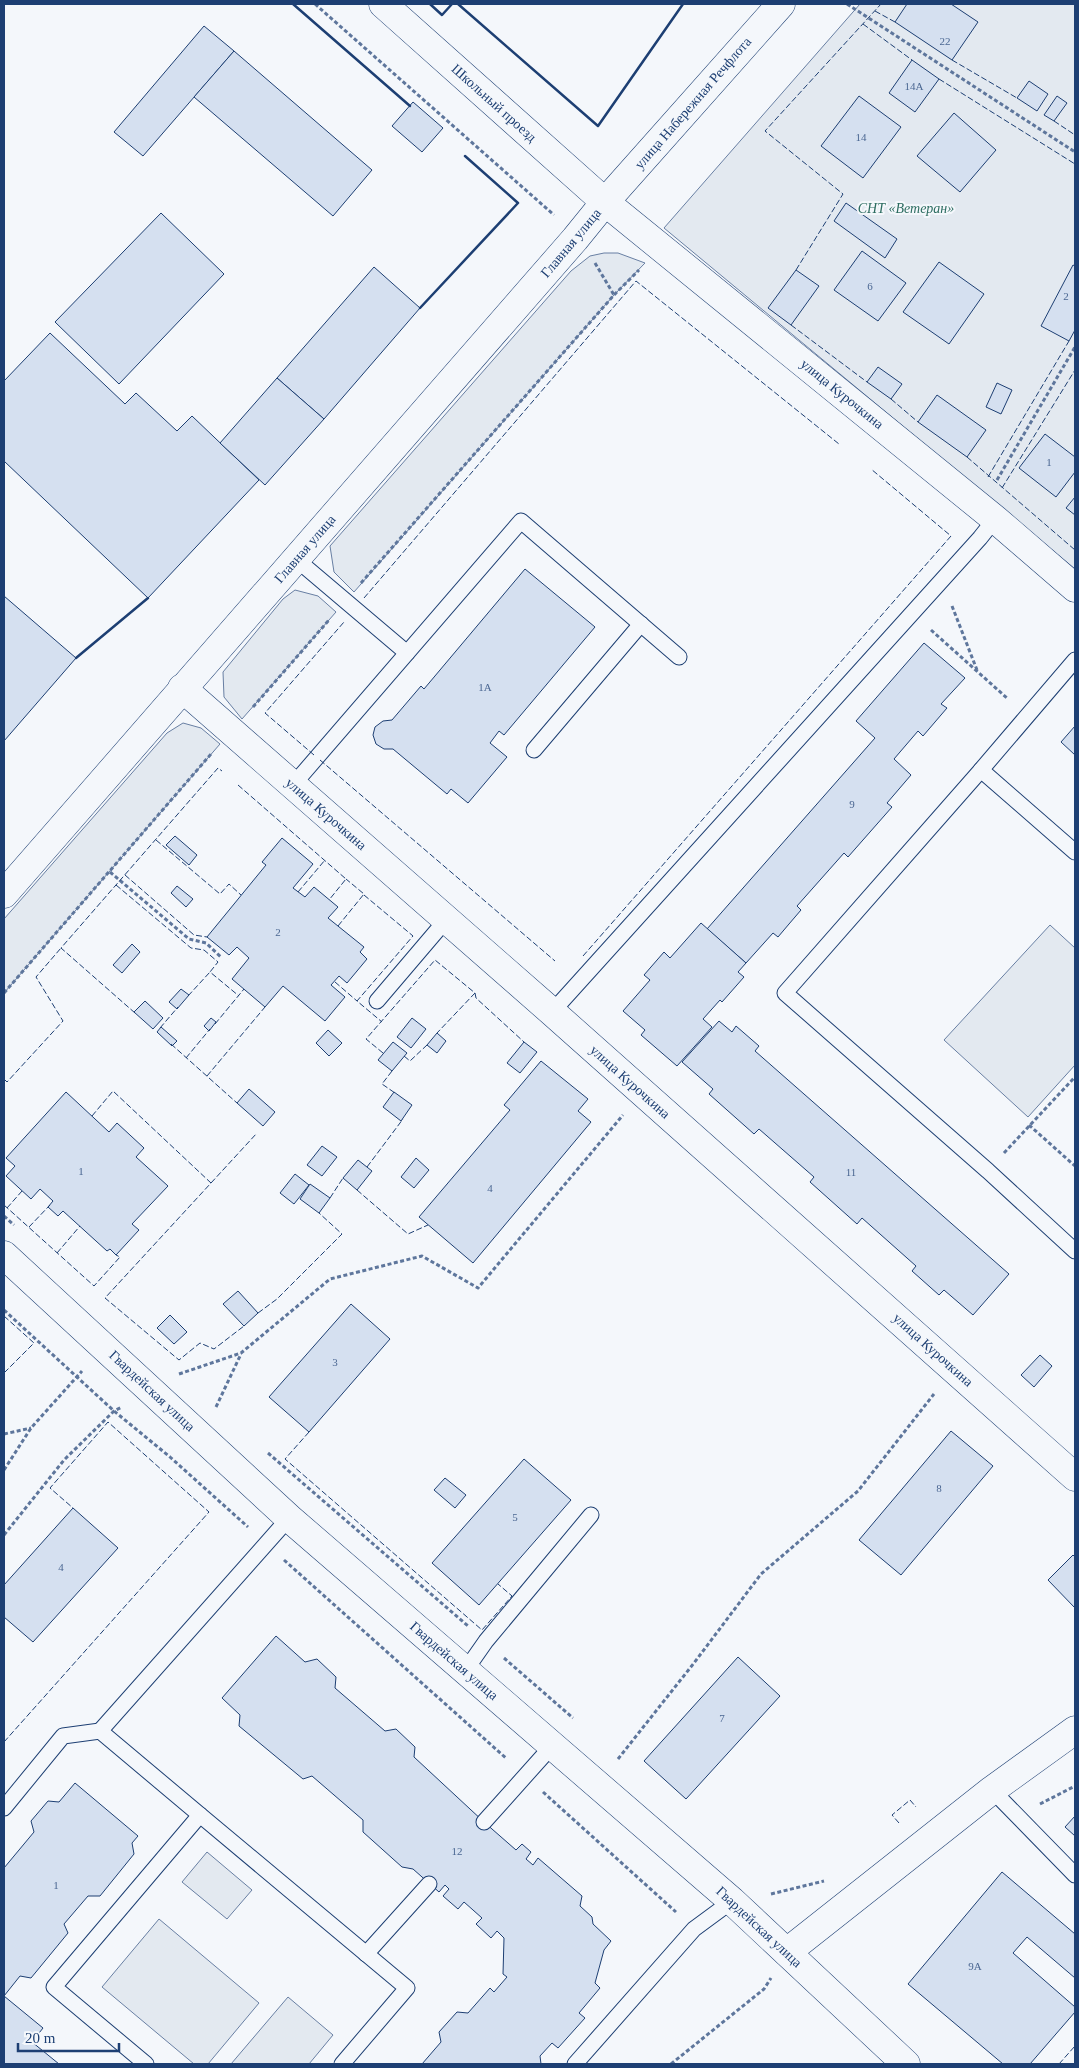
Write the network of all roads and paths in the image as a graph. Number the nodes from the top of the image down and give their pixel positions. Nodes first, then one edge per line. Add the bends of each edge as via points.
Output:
1 (315, 4) edge
2 (383, 4) edge
3 (781, 4) edge
4 (847, 4) edge
5 (1075, 152) edge
6 (605, 202) junction
7 (555, 216) dead end
8 (659, 244) junction
9 (590, 256) dead end
10 (614, 295) junction
11 (1075, 347) edge
12 (995, 519) junction
13 (296, 559) junction
14 (942, 581) junction
15 (1075, 588) edge
16 (346, 601) junction
17 (913, 613) junction
18 (641, 624) junction
19 (407, 653) junction
20 (679, 657) dead end
21 (1075, 660) edge
22 (977, 671) junction
23 (182, 688) junction
24 (249, 712) dead end
25 (1027, 717) junction
26 (534, 750) dead end
27 (214, 752) dead end
28 (981, 770) junction
29 (294, 785) junction
30 (1075, 852) edge
31 (110, 872) junction
32 (4, 894) edge
33 (446, 920) junction
34 (222, 958) dead end
35 (4, 993) edge
36 (377, 1001) dead end
37 (552, 1012) junction
38 (1075, 1077) edge
39 (628, 1110) dead end
40 (1029, 1125) junction
41 (1075, 1166) edge
42 (988, 1171) junction
43 (4, 1216) edge
44 (18, 1228) dead end
45 (1075, 1251) edge
46 (4, 1255) edge
47 (4, 1310) edge
48 (104, 1346) junction
49 (173, 1367) dead end
50 (180, 1373) junction
51 (77, 1377) junction
52 (186, 1379) dead end
53 (152, 1391) junction
54 (937, 1391) dead end
55 (210, 1402) dead end
56 (216, 1408) dead end
57 (114, 1411) junction
58 (32, 1428) junction
59 (4, 1434) edge
60 (261, 1447) dead end
61 (4, 1470) edge
62 (1075, 1477) edge
63 (591, 1516) dead end
64 (290, 1518) junction
65 (4, 1535) edge
66 (266, 1543) junction
67 (486, 1641) junction
68 (465, 1671) junction
69 (574, 1720) dead end
70 (1075, 1730) edge
71 (100, 1731) junction
72 (552, 1746) junction
73 (611, 1752) dead end
74 (618, 1759) junction
75 (625, 1766) dead end
76 (525, 1776) junction
77 (1075, 1786) edge
78 (992, 1790) junction
79 (4, 1808) edge
80 (200, 1814) junction
81 (1017, 1816) junction
82 (484, 1822) dead end
83 (1075, 1875) edge
84 (429, 1884) dead end
85 (732, 1901) junction
86 (694, 1929) junction
87 (787, 1952) junction
88 (366, 1954) junction
89 (146, 2064) edge
90 (342, 2064) edge
91 (575, 2064) edge
92 (671, 2064) edge
93 (906, 2064) edge

1 - 7 path
2 - 6 street, Школьный проезд
3 - 6 street, улица Набережная Речфлота
4 - 5 path
6 - 8 street, улица Курочкина
6 - 13 street, Главная улица
8 - 10 path
8 - 12 street, улица Курочкина
9 - 10 path
10 - 16 path
11 - 12 path via 996,483
12 - 14 lane
12 - 15 street, улица Курочкина
13 - 16 lane
13 - 23 street, Главная улица
14 - 17 lane
14 - 22 path
16 - 19 lane
16 - 24 path
17 - 22 path
17 - 37 lane
18 - 19 lane via 521,521
18 - 20 lane
18 - 26 lane
19 - 29 lane
21 - 25 lane
22 - 25 path
23 - 29 street, улица Курочкина
23 - 32 street, Главная улица
25 - 28 lane
27 - 31 path
28 - 30 lane
28 - 42 lane via 785,993
29 - 33 street, улица Курочкина
31 - 34 path via 189,939 206,944
31 - 35 path
33 - 36 lane
33 - 37 street, улица Курочкина
37 - 62 street, улица Курочкина
38 - 40 path
39 - 50 path via 478,1288 422,1256 330,1279 241,1353
40 - 41 path
40 - 42 path
42 - 45 lane
43 - 44 path
46 - 48 street, Гвардейская улица
47 - 51 path
48 - 51 path
48 - 53 street, Гвардейская улица
49 - 50 path
50 - 52 path
50 - 53 path
51 - 57 path
51 - 58 path
53 - 57 path
53 - 64 street, Гвардейская улица
54 - 74 path via 858,1491 761,1574
55 - 56 path
57 - 65 path via 64,1460
57 - 66 path
58 - 59 path
58 - 61 path
60 - 67 path
63 - 67 lane
64 - 66 lane
64 - 68 street, Гвардейская улица
66 - 71 lane
66 - 76 path
67 - 68 lane
67 - 69 path
68 - 72 street, Гвардейская улица
70 - 78 street
71 - 79 lane via 63,1736
71 - 80 lane
72 - 76 lane
72 - 85 street, Гвардейская улица
73 - 74 path
74 - 75 path
76 - 82 lane
76 - 86 path
77 - 81 path
78 - 81 lane
78 - 87 street
80 - 88 lane
80 - 89 lane via 54,1987
81 - 83 lane
84 - 88 lane
85 - 86 lane
85 - 87 street, Гвардейская улица
86 - 91 lane
87 - 92 path via 764,1989
87 - 93 street, Гвардейская улица
88 - 90 lane via 407,1988

